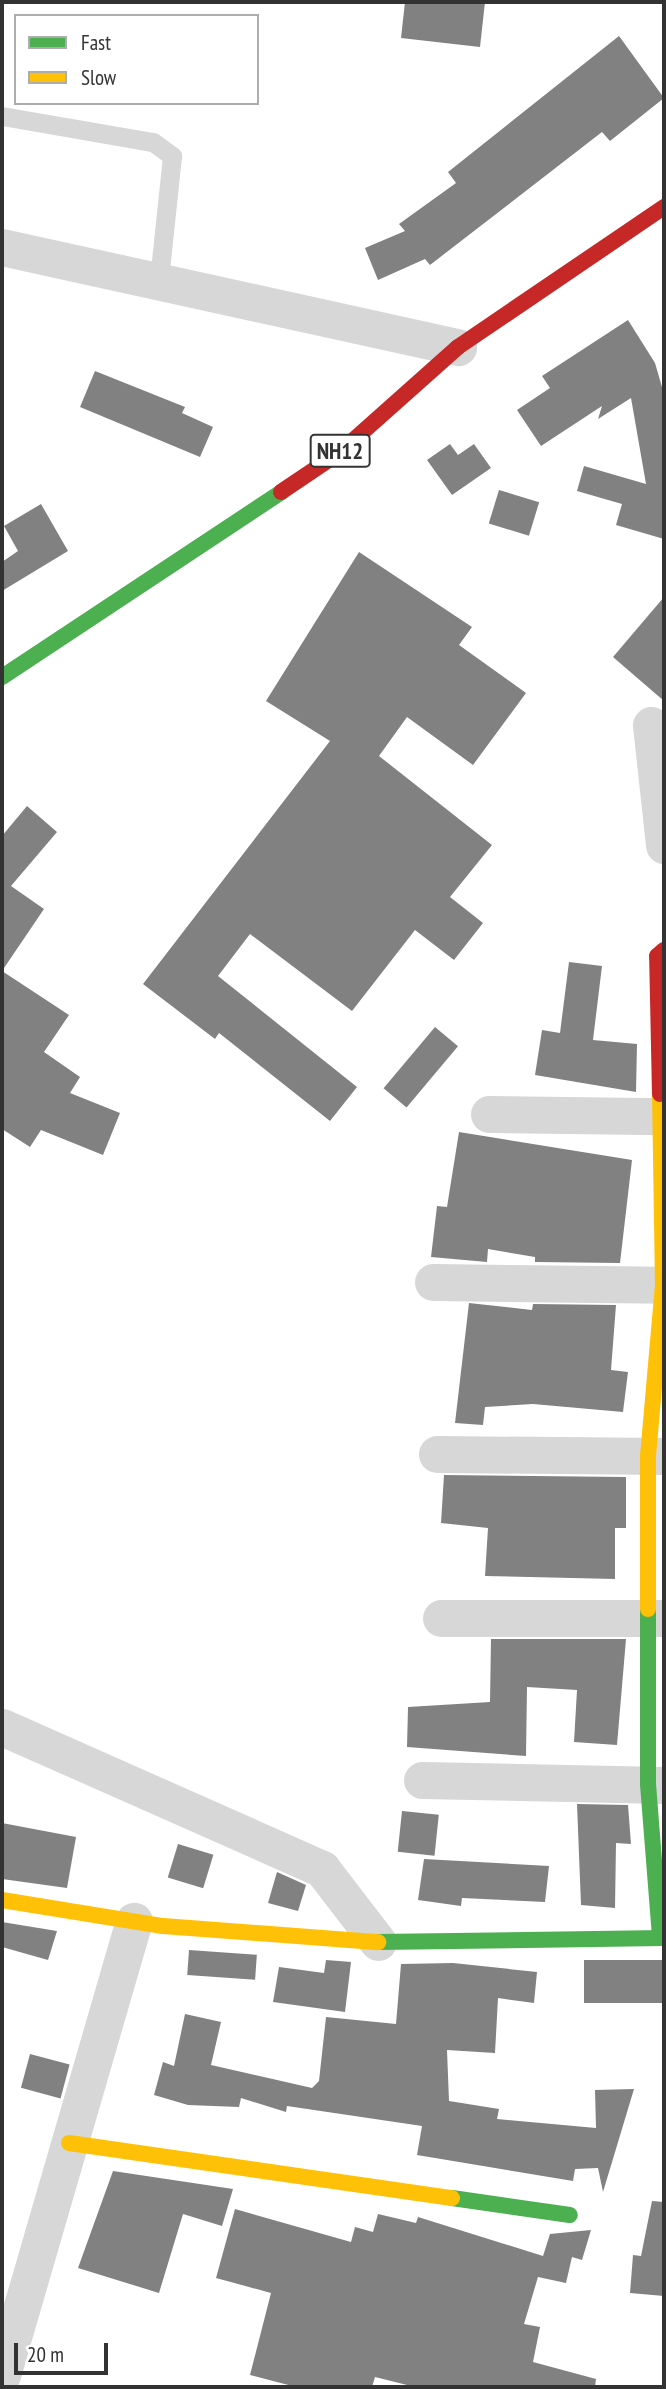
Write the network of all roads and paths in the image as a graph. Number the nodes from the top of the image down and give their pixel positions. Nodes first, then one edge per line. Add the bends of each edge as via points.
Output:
1 (2, 116) edge
2 (664, 207) edge
3 (2, 247) edge
4 (159, 279) junction
5 (458, 347) junction
6 (2, 677) edge
7 (650, 726) dead end
8 (662, 788) edge
9 (664, 845) edge
10 (664, 950) edge
11 (489, 1114) dead end
12 (662, 1116) edge
13 (433, 1282) dead end
14 (663, 1285) edge
15 (437, 1454) dead end
16 (656, 1456) edge
17 (441, 1618) dead end
18 (658, 1618) edge
19 (2, 1727) edge
20 (422, 1780) dead end
21 (656, 1784) edge
22 (2, 1900) edge
23 (134, 1921) junction
24 (662, 1938) edge
25 (378, 1941) junction
26 (69, 2143) junction
27 (569, 2215) dead end
28 (2, 2375) edge

1 - 4 lane via 153,142 172,156
2 - 5 main road, NH12
3 - 4 street
4 - 5 street
5 - 6 main road, NH12 via 339,453
7 - 8 street
8 - 9 street
10 - 12 main road via 657,956
11 - 12 street
12 - 14 main road
13 - 14 street
14 - 16 main road
15 - 16 street
16 - 18 main road
17 - 18 street
18 - 21 main road
19 - 25 street via 322,1869
20 - 21 street
21 - 24 main road
22 - 23 main road
23 - 25 main road
23 - 26 street
24 - 25 main road
26 - 27 main road
26 - 28 street

